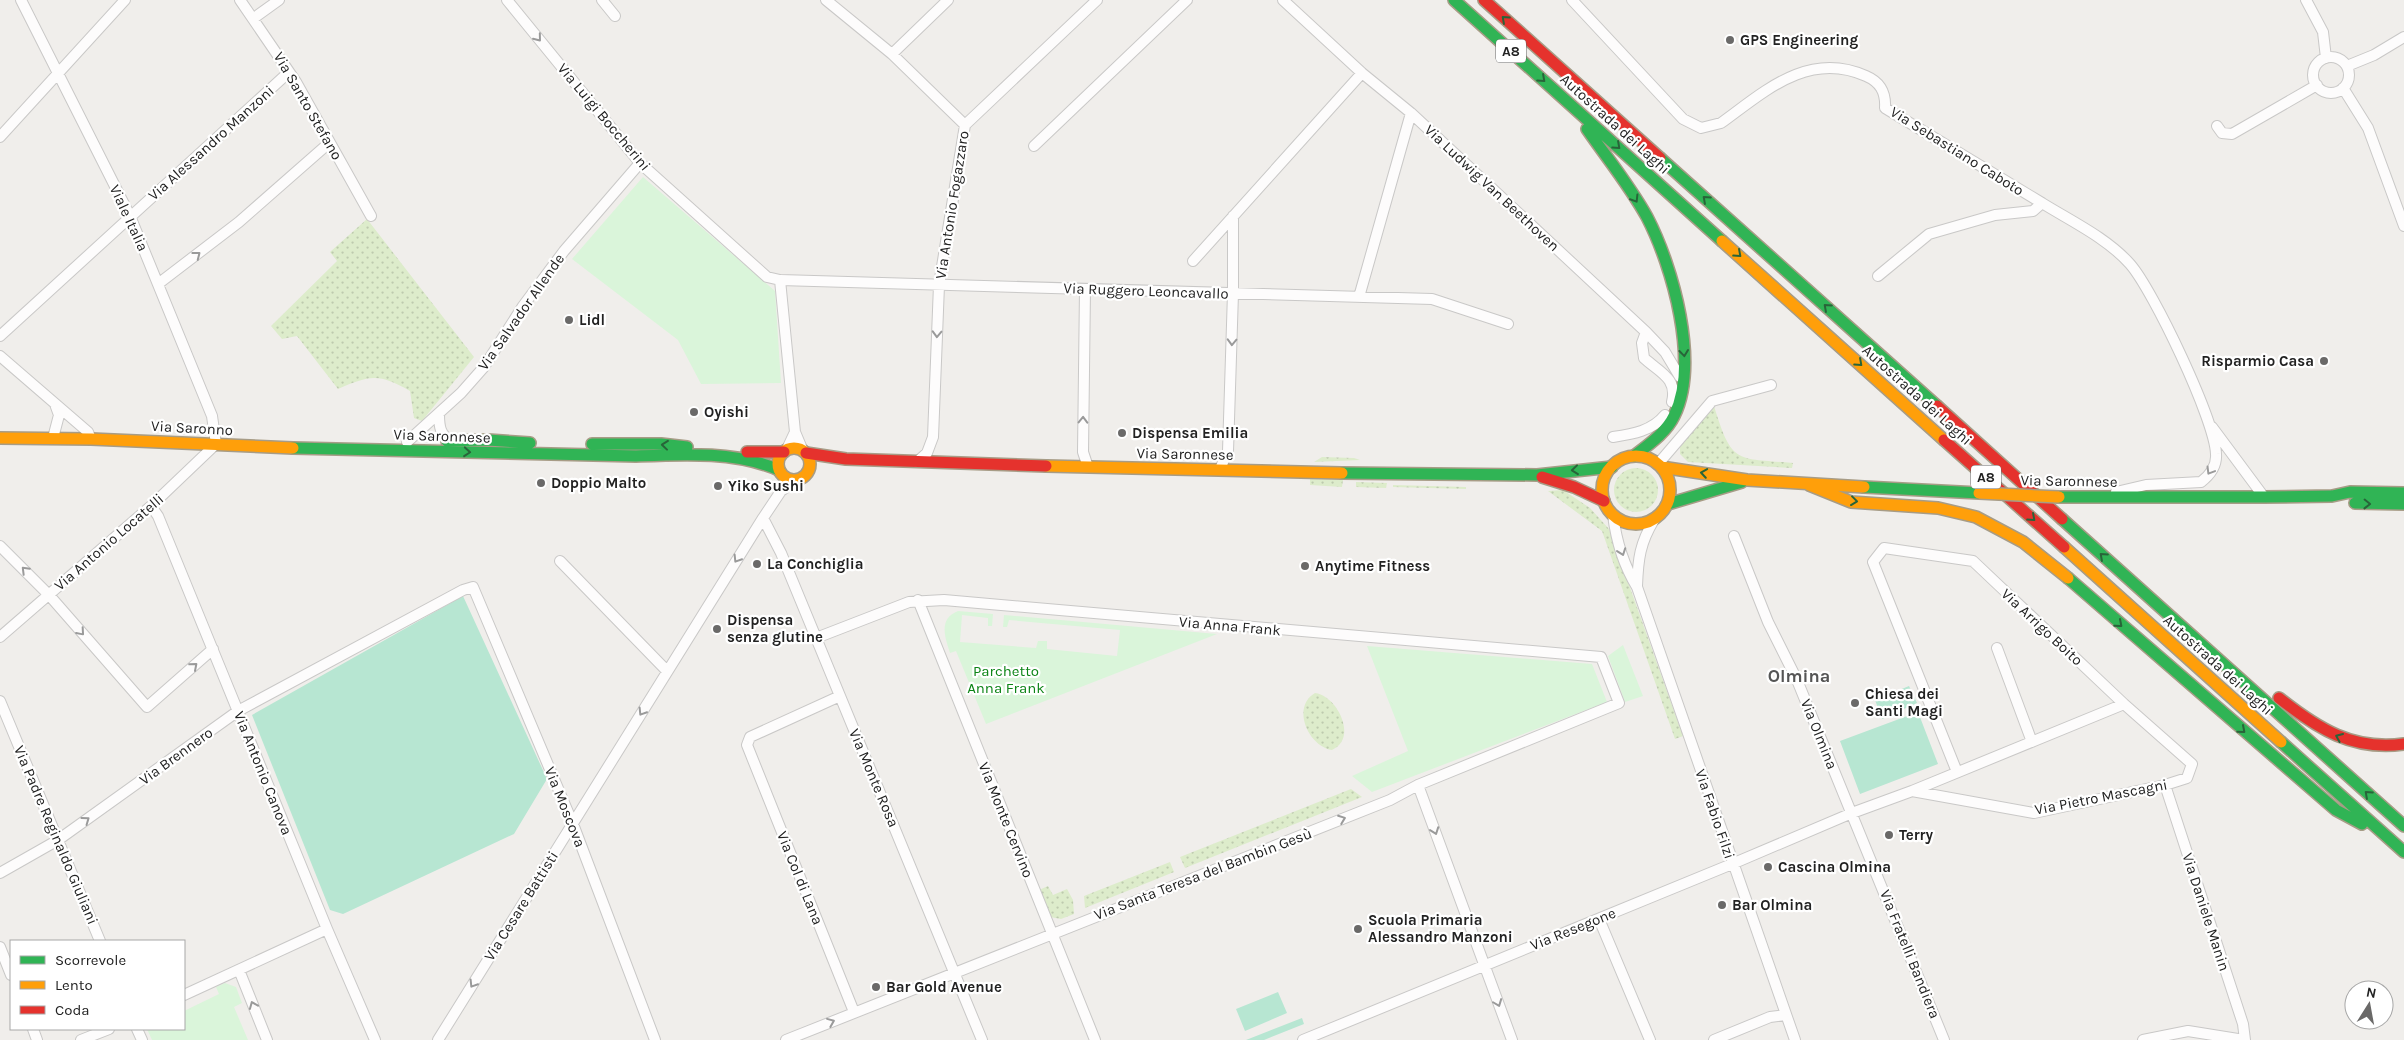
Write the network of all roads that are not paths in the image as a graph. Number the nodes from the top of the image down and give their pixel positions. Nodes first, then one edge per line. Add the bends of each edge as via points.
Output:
1 (21, 0) edge
2 (125, 0) edge
3 (240, 0) edge
4 (279, 0) edge
5 (507, 0) edge
6 (602, 0) edge
7 (826, 0) edge
8 (948, 0) edge
9 (1097, 0) edge
10 (1187, 0) edge
11 (1283, 0) edge
12 (1454, 0) edge
13 (1484, 0) edge
14 (1572, 0) edge
15 (2306, 0) edge
16 (615, 16) dead end
17 (254, 18) junction
18 (2404, 37) edge
19 (892, 54) junction
20 (2326, 58) junction
21 (2346, 66) junction
22 (289, 72) junction
23 (1362, 73) junction
24 (58, 75) junction
25 (2317, 85) junction
26 (2343, 88) junction
27 (1567, 102) junction
28 (1412, 113) junction
29 (965, 125) junction
30 (2217, 126) dead end
31 (0, 137) edge
32 (329, 142) junction
33 (1034, 146) dead end
34 (640, 163) junction
35 (2042, 203) junction
36 (130, 216) junction
37 (371, 216) dead end
38 (1233, 216) junction
39 (2404, 226) edge
40 (1193, 261) dead end
41 (1878, 276) dead end
42 (780, 280) junction
43 (158, 284) junction
44 (939, 285) junction
45 (1085, 289) junction
46 (1233, 294) junction
47 (1359, 297) junction
48 (1508, 324) dead end
49 (1646, 332) junction
50 (0, 336) edge
51 (0, 356) edge
52 (1771, 385) dead end
53 (1683, 391) junction
54 (55, 403) junction
55 (439, 414) junction
56 (2210, 424) junction
57 (795, 432) junction
58 (1614, 436) dead end
59 (0, 438) edge
60 (53, 438) junction
61 (91, 439) junction
62 (452, 441) junction
63 (407, 442) junction
64 (216, 444) junction
65 (383, 448) junction
66 (786, 451) junction
67 (804, 452) junction
68 (1634, 456) junction
69 (833, 459) junction
70 (917, 462) junction
71 (1659, 465) junction
72 (1088, 467) junction
73 (1612, 467) junction
74 (809, 468) junction
75 (1220, 469) junction
76 (781, 472) junction
77 (1537, 475) junction
78 (797, 480) junction
79 (1747, 480) junction
80 (1809, 485) junction
81 (781, 491) junction
82 (2404, 493) edge
83 (2100, 496) junction
84 (2332, 496) junction
85 (2264, 498) junction
86 (1604, 501) junction
87 (1668, 504) junction
88 (2404, 504) edge
89 (151, 506) junction
90 (1613, 515) junction
91 (763, 518) junction
92 (1654, 520) junction
93 (1734, 536) dead end
94 (0, 546) edge
95 (560, 561) dead end
96 (2122, 573) junction
97 (1637, 587) junction
98 (462, 590) joint
99 (49, 595) junction
100 (918, 600) junction
101 (0, 637) edge
102 (816, 638) junction
103 (1997, 648) dead end
104 (213, 649) junction
105 (667, 671) junction
106 (840, 696) junction
107 (0, 701) edge
108 (1619, 704) joint
109 (2124, 704) junction
110 (238, 711) junction
111 (2032, 742) junction
112 (2404, 744) edge
113 (2192, 764) joint
114 (1957, 772) junction
115 (1418, 785) junction
116 (2165, 785) junction
117 (1912, 791) junction
118 (1852, 813) junction
119 (573, 824) junction
120 (2404, 826) edge
121 (2390, 839) junction
122 (58, 840) junction
123 (2404, 852) edge
124 (1732, 864) junction
125 (0, 872) edge
126 (1599, 919) junction
127 (327, 929) junction
128 (1052, 933) junction
129 (100, 940) edge
130 (0, 947) edge
131 (1484, 966) junction
132 (239, 970) junction
133 (10, 972) edge
134 (956, 972) junction
135 (185, 995) edge
136 (854, 1012) junction
137 (1786, 1015) junction
138 (106, 1030) edge
139 (1315, 1038) edge
140 (81, 1040) edge
141 (267, 1040) edge
142 (375, 1040) edge
143 (438, 1040) edge
144 (655, 1040) edge
145 (786, 1040) edge
146 (982, 1040) edge
147 (1095, 1040) edge
148 (1303, 1040) edge
149 (1512, 1040) edge
150 (1650, 1040) edge
151 (1714, 1040) edge
152 (1794, 1040) edge
153 (1944, 1040) edge
154 (2143, 1040) edge
155 (2245, 1040) edge

1 - 24 street, Viale Italia
2 - 24 street
3 - 17 street, Via Santo Stefano
4 - 17 street
5 -> 34 street, Via Luigi Boccherini
6 - 16 street
7 - 19 street
8 - 19 street
9 - 29 street, Via Antonio Fogazzaro
10 - 33 street
11 - 23 street, Via Ludwig Van Beethoven
12 -> 27 main road, Autostrada dei Laghi / A8
96 -> 13 main road, Autostrada dei Laghi / A8
14 - 35 street, Via Sebastiano Caboto via 1668,104 1695,126 1710,128 1721,123 1786,78 1809,70 1835,68 1860,73 1876,80 1886,96 1885,108
15 - 20 street via 2323,32
17 - 22 street, Via Santo Stefano
18 - 21 street via 2374,55
19 - 29 street
20 - 21 street via 2338,58
20 - 25 street via 2314,69
21 - 26 street via 2349,77
22 - 32 street, Via Santo Stefano
22 - 36 street, Via Alessandro Manzoni
23 - 28 street, Via Ludwig Van Beethoven
23 - 38 street
24 - 31 street
24 - 36 street, Viale Italia
25 - 26 street via 2326,92
25 - 30 street via 2232,134 2222,133
26 - 39 street via 2368,128
27 -> 53 main road via 1632,194 1661,251 1672,286 1684,352
27 -> 121 main road, Autostrada dei Laghi / A8
28 - 47 street
28 - 49 street, Via Ludwig Van Beethoven
29 - 44 street, Via Antonio Fogazzaro
32 - 37 street, Via Santo Stefano
43 -> 32 street via 240,222
34 - 42 street, Via Luigi Boccherini via 755,267 767,277
34 - 55 street, Via Salvador Allende via 564,250 484,367
35 - 41 street via 2033,211 1995,215 1929,234
35 - 56 street via 2112,248 2130,264 2161,315
36 - 43 street, Viale Italia
36 - 50 street, Via Alessandro Manzoni
38 - 40 street
38 - 46 street
42 - 44 street, Via Ruggero Leoncavallo
42 - 57 street
43 - 64 street, Viale Italia via 212,416
44 - 45 street, Via Ruggero Leoncavallo
44 -> 70 street, Via Antonio Fogazzaro via 933,437 926,453
45 - 46 street, Via Ruggero Leoncavallo
72 -> 45 street via 1082,452
46 - 47 street, Via Ruggero Leoncavallo
46 -> 75 street via 1228,450
47 - 48 street, Via Ruggero Leoncavallo via 1432,299
49 - 53 street, Via Ludwig Van Beethoven via 1680,374
49 - 58 street via 1642,343 1644,358 1672,382 1674,395 1659,423 1642,432
51 - 54 street
52 - 71 street via 1712,401
53 - 68 main road via 1675,414 1665,428
54 - 60 street via 59,415
54 - 61 street via 88,432
55 - 62 street via 441,430
55 - 63 street, Via Salvador Allende
56 -> 83 street via 2215,462 2213,470 2201,482 2146,484
56 - 85 street
57 - 66 street
57 - 67 street
59 - 60 main road, Via Saronno
60 - 61 main road, Via Saronno
61 - 64 main road, Via Saronno
62 - 63 main road, Via Saronnese
66 -> 62 main road, Via Saronnese via 748,452 652,444
63 - 65 main road, Via Saronnese
64 - 65 main road, Via Saronno via 348,450
64 - 89 street, Via Antonio Locatelli
65 -> 76 main road, Via Saronnese via 636,456 686,454 760,461
66 - 67 main road, Via Saronnese via 796,448
66 - 76 main road via 778,460
67 - 69 main road, Via Saronnese
67 - 74 main road via 810,462
68 - 71 main road, Via Saronnese
68 - 73 main road, Via Saronnese via 1620,460
69 - 70 main road, Via Saronnese
69 - 74 main road, Via Saronnese
70 - 72 main road, Via Saronnese
79 -> 71 main road, Via Saronnese
71 - 87 main road via 1669,480
72 - 75 main road, Via Saronnese
73 -> 77 main road, Via Saronnese
73 - 86 main road via 1604,480
74 - 78 main road, Via Saronnese via 805,476
75 - 77 main road, Via Saronnese
76 - 78 main road, Via Saronnese via 789,479
76 - 81 street, Via Cesare Battisti
77 - 86 main road, Via Saronnese
78 - 81 street, Via Cesare Battisti
79 - 80 main road, Via Saronnese
79 - 87 main road, Via Saronnese
80 - 83 main road, Via Saronnese, bridge via 2059,497
80 -> 121 main road via 1852,502 1951,510 2000,527 2044,558 2336,810
81 - 91 street, Via Cesare Battisti
82 - 84 main road, Via Saronnese via 2350,492
83 - 85 main road, Via Saronnese
84 - 85 main road, Via Saronnese
84 -> 88 main road, Via Saronnese via 2350,503
86 - 90 main road
87 - 92 main road
89 - 99 street, Via Antonio Locatelli
89 - 104 street, Via Antonio Canova
90 - 92 main road via 1632,524
90 -> 97 street, Via Fabio Filzi via 1615,533
91 - 102 street, Via Monte Rosa
91 -> 105 street, Via Cesare Battisti
92 - 97 street, Via Fabio Filzi via 1638,558
93 - 118 street, Via Olmina
99 -> 94 street
95 - 105 street
112 -> 96 main road via 2394,747 2361,744 2324,730 2296,712
120 -> 96 main road, Autostrada dei Laghi / A8
97 - 124 street, Via Fabio Filzi
98 - 110 street, Via Brennero
98 - 119 street, Via Moscova via 473,587
99 - 101 street, Via Antonio Locatelli
99 -> 104 street via 147,707
100 - 102 street, Via Anna Frank via 900,604
100 - 108 street, Via Anna Frank via 1601,657
100 - 128 street, Via Monte Cervino
102 - 106 street, Via Monte Rosa
103 - 111 street
104 - 110 street, Via Antonio Canova
105 -> 119 street, Via Cesare Battisti
106 - 134 street, Via Monte Rosa
106 - 136 street, Via Col di Lana via 750,737 747,745
107 - 122 street, Via Padre Reginaldo Giuliani
108 - 115 street, Via Santa Teresa del Bambin Gesù
109 - 111 street
109 - 113 street, Via Arrigo Boito
109 - 114 street, Via Arrigo Boito via 1973,561 1884,548 1873,562
122 -> 110 street, Via Brennero
110 - 127 street, Via Antonio Canova
111 - 114 street
113 - 116 street, Via Pietro Mascagni via 2187,778
114 - 117 street
128 -> 115 street, Via Santa Teresa del Bambin Gesù via 1390,800
115 -> 131 street
116 - 117 street, Via Pietro Mascagni via 2034,813
116 - 155 street, Via Daniele Manin
117 - 118 street
118 - 124 street
118 - 153 street, Via Fratelli Bandiera
119 -> 143 street, Via Cesare Battisti
119 - 144 street, Via Moscova
121 - 123 main road, Autostrada dei Laghi / A8
122 - 125 street, Via Brennero
122 - 129 street, Via Padre Reginaldo Giuliani
124 - 126 street, Via Resegone
124 - 137 street, Via Fabio Filzi
126 - 131 street, Via Resegone
126 - 150 street
127 - 132 street
127 - 142 street, Via Antonio Canova
128 - 134 street, Via Santa Teresa del Bambin Gesù
128 - 147 street, Via Monte Cervino
130 - 133 street
131 - 139 street, Via Resegone
131 -> 149 street
132 - 135 street
141 -> 132 street
134 - 136 street, Via Santa Teresa del Bambin Gesù
134 - 146 street, Via Monte Rosa
145 -> 136 street, Via Santa Teresa del Bambin Gesù
137 - 151 street via 1770,1017
137 - 152 street, Via Fabio Filzi
138 - 140 street
139 - 148 street, Via Resegone
154 - 155 street via 2188,1031

